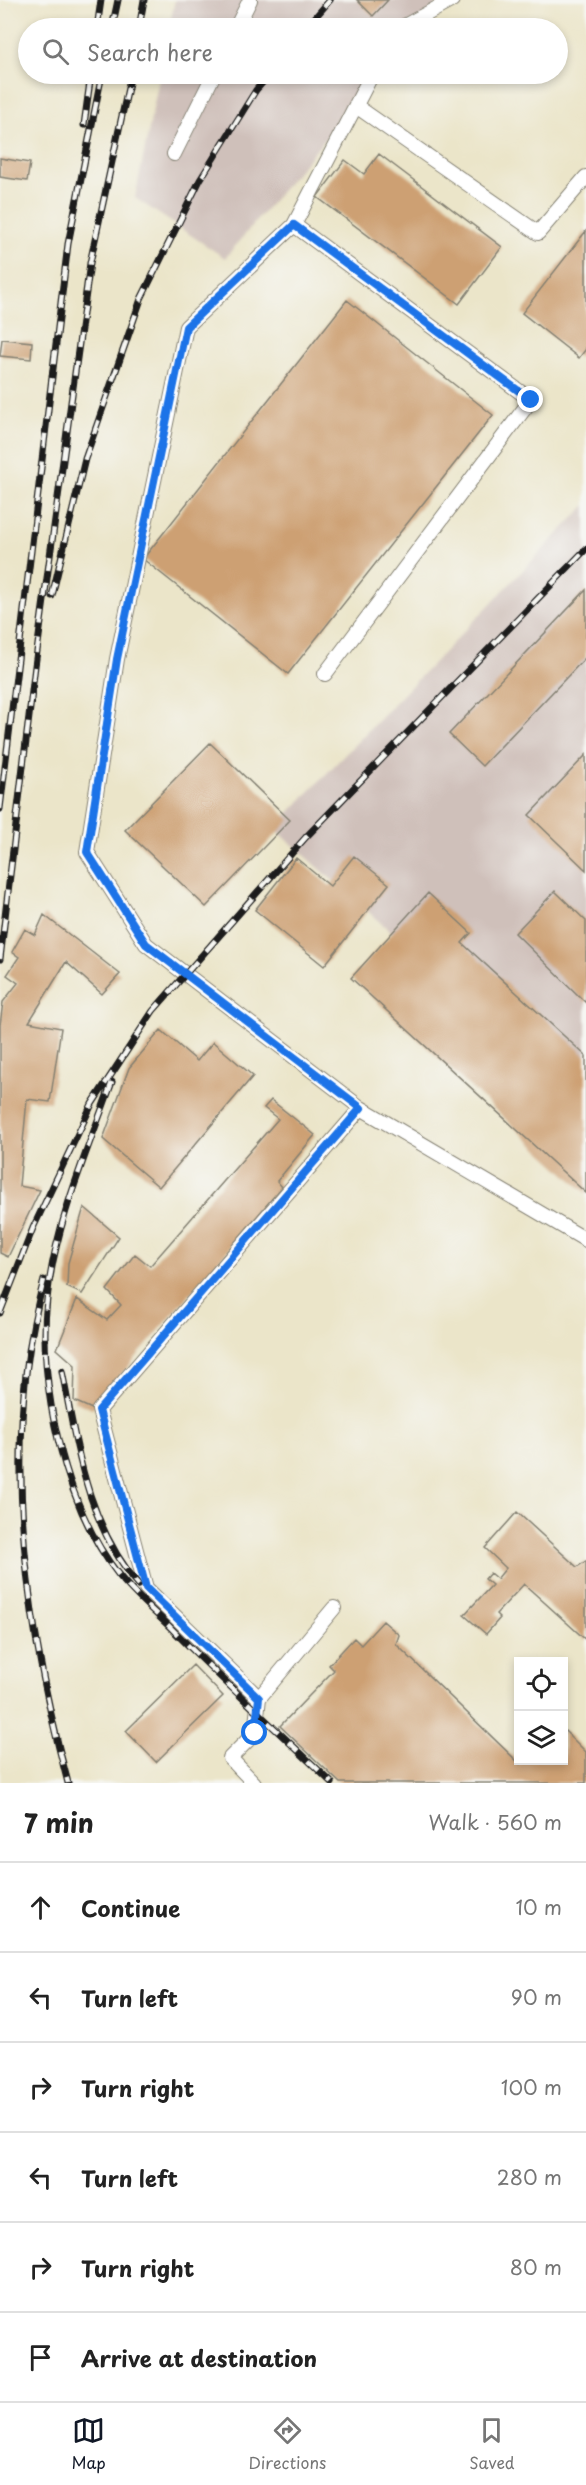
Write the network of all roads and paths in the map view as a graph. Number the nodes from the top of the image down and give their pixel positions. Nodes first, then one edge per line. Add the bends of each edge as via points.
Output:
1 (249, 0) edge
2 (452, 0) edge
3 (241, 18) edge
4 (419, 18) edge
5 (209, 84) edge
6 (367, 84) edge
7 (356, 106) junction
8 (174, 154) dead end
9 (586, 177) edge
10 (294, 225) junction
11 (325, 674) dead end
12 (361, 1108) junction
13 (586, 1240) edge
14 (334, 1608) dead end
15 (259, 1698) junction
16 (255, 1783) edge

1 - 3 lane
2 - 4 lane
5 - 8 lane
6 - 7 lane
7 - 9 lane via 538,233
7 - 10 lane
10 - 11 lane via 531,400
10 - 12 lane via 186,327 117,659 87,852 146,944
12 - 13 lane
12 - 15 lane via 99,1410 146,1588
14 - 15 lane
15 - 16 lane via 255,1733 230,1758

